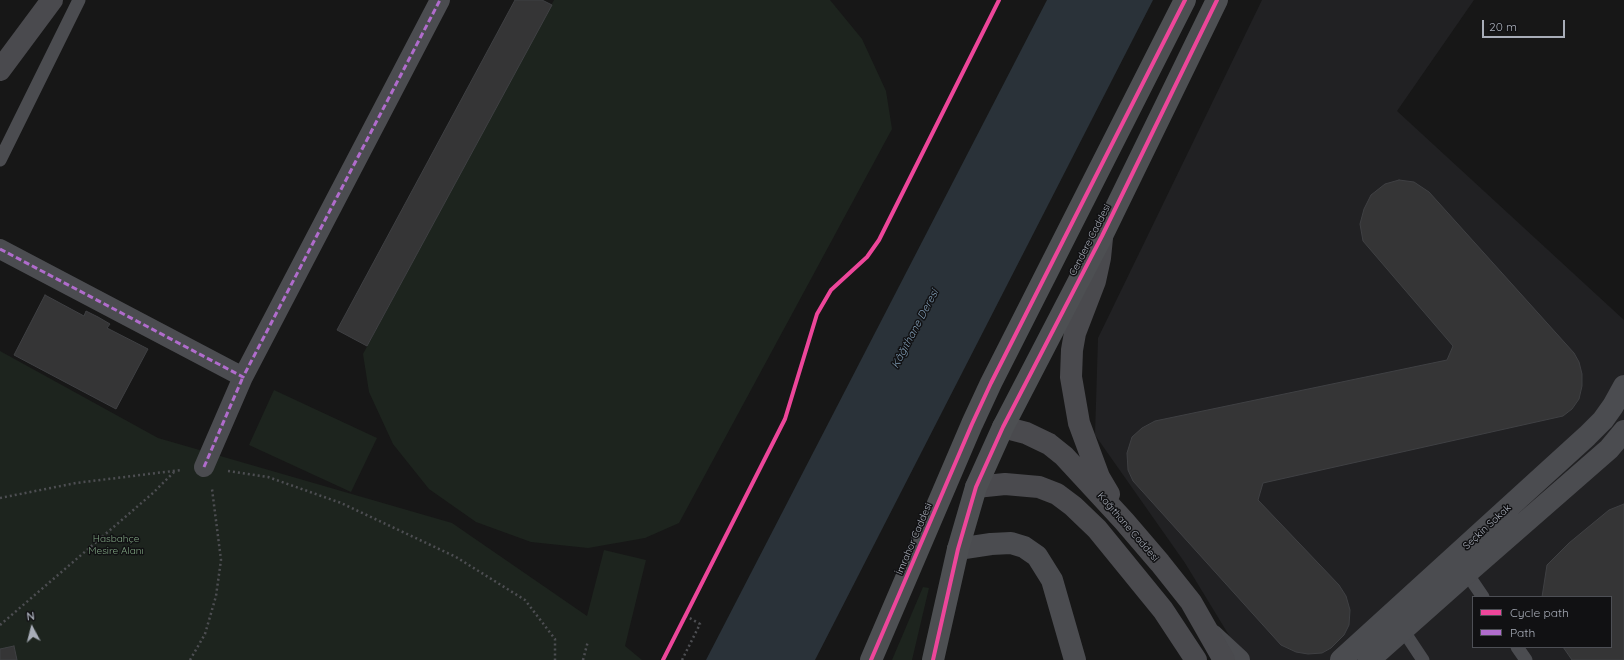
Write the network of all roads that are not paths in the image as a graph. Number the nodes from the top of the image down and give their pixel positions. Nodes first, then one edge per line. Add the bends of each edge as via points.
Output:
1 (52, 0) edge
2 (79, 0) edge
3 (440, 0) edge
4 (1185, 0) edge
5 (1217, 0) edge
6 (0, 70) edge
7 (0, 160) edge
8 (1102, 236) junction
9 (0, 249) edge
10 (243, 377) junction
11 (1624, 386) edge
12 (972, 424) junction
13 (1003, 427) junction
14 (1624, 431) edge
15 (210, 468) road end
16 (976, 487) junction
17 (1124, 521) junction
18 (958, 549) junction
19 (1461, 565) junction
20 (1482, 596) edge
21 (1403, 630) junction
22 (1209, 633) junction
23 (1518, 648) edge
24 (871, 660) edge
25 (933, 660) edge
26 (1075, 660) edge
27 (1196, 660) edge
28 (1224, 660) edge
29 (1239, 660) edge
30 (1341, 660) edge
31 (1369, 660) edge
32 (1423, 660) edge
33 (1526, 660) edge

1 - 6 main road
2 - 7 lane
3 - 10 street
4 - 12 main road via 1012,339
5 - 8 main road, Cendere Caddesi
8 - 13 main road, Cendere Caddesi
8 - 17 main road via 1095,281 1075,333 1070,377 1079,423 1087,447 1099,477
9 - 10 street
10 - 15 street
11 - 19 street, Seçkin Sokak via 1613,406 1592,430
12 - 13 main road
12 - 24 main road, İmrahor Caddesi
13 - 16 main road, Cendere Caddesi
13 - 17 main road, Kağıthane Caddesi via 1026,433 1049,444 1064,456
14 - 19 street, Seçkin Sokak via 1609,449
16 - 18 main road
16 - 27 main road via 1005,484 1039,487 1057,494 1073,506 1097,529 1163,610
17 - 22 main road, Kağıthane Caddesi via 1191,602
18 - 25 main road
18 - 26 street via 1011,543 1024,547 1037,556 1052,580
19 - 20 lane
19 - 21 street, Seçkin Sokak
19 - 30 street, Seçkin Sokak
21 - 31 street, Seçkin Sokak
21 - 32 lane
22 - 28 main road, Kağıthane Caddesi
22 - 29 street
23 - 33 lane

